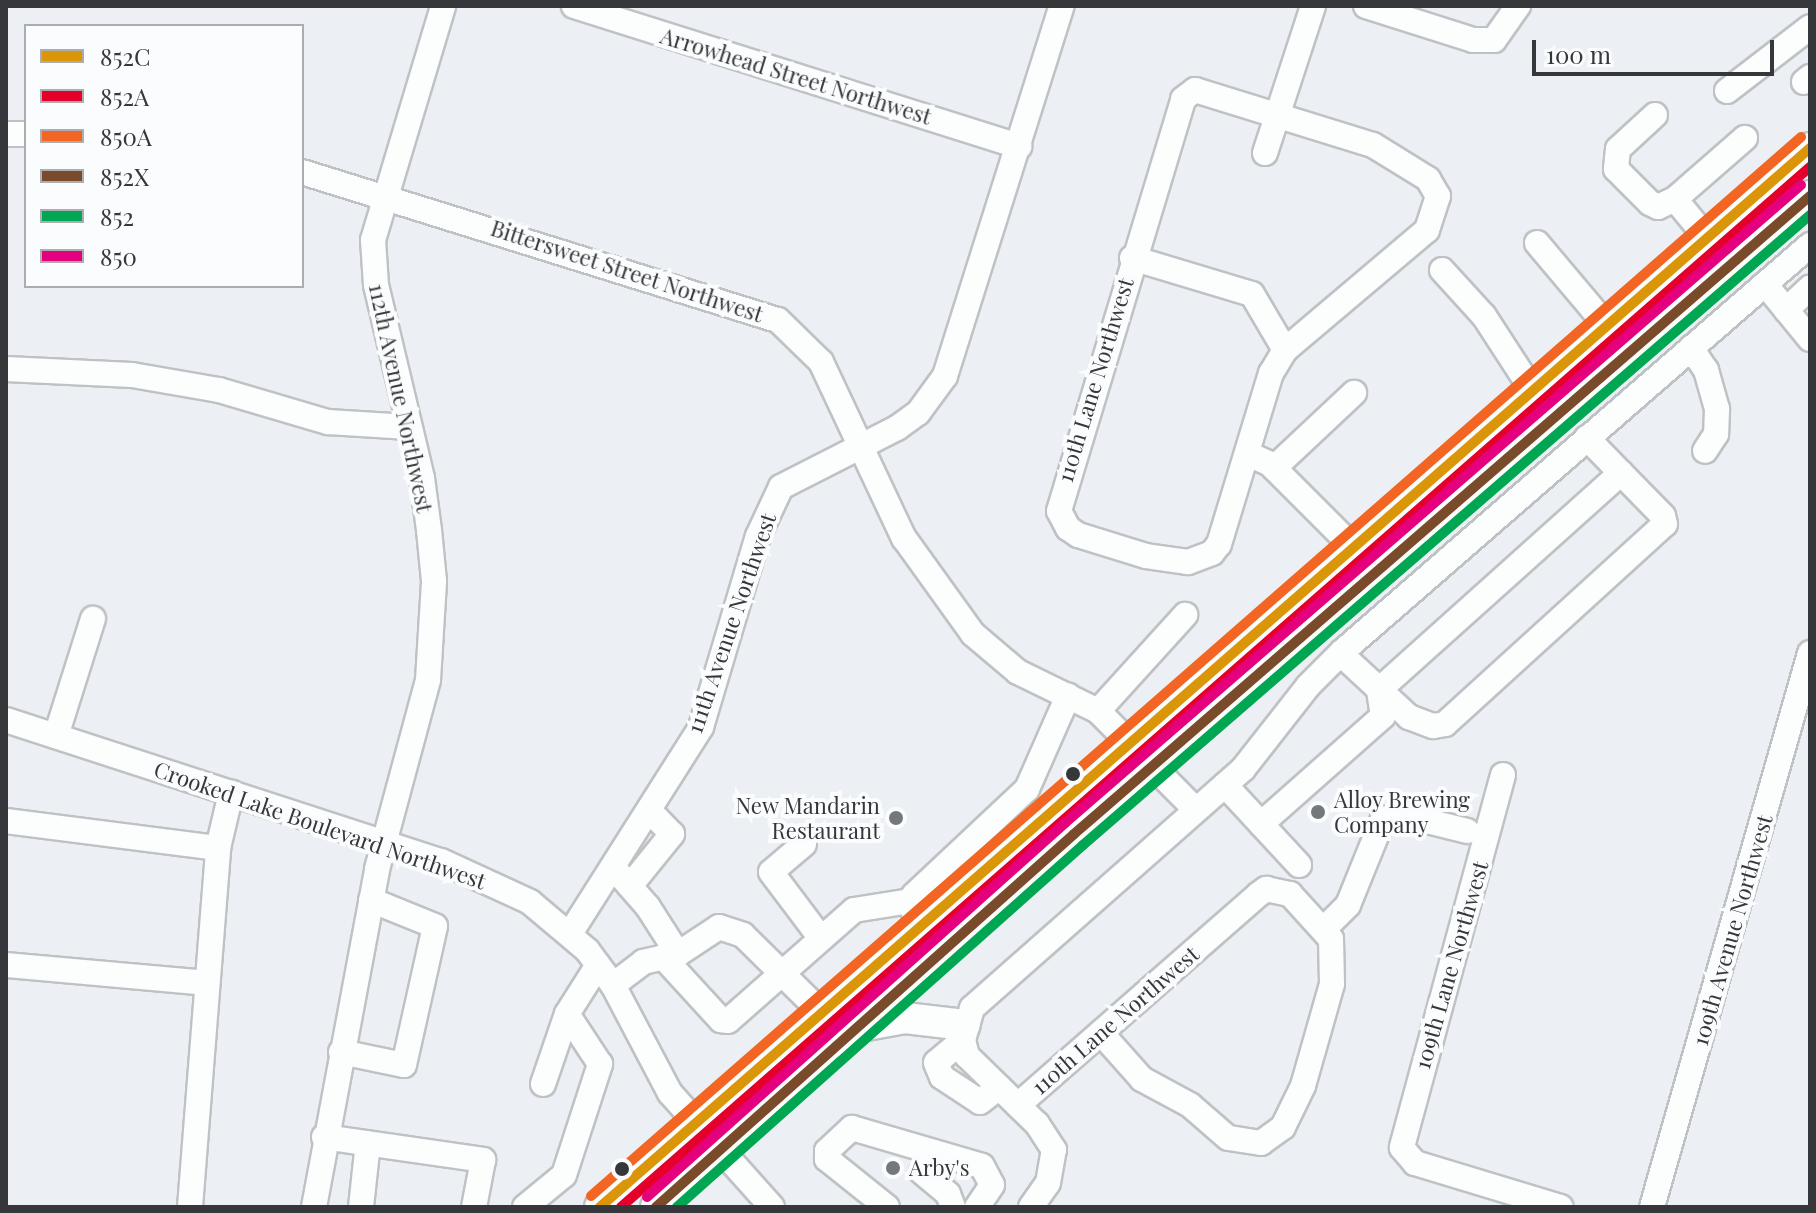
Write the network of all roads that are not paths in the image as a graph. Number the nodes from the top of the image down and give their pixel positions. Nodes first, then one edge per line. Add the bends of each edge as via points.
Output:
1 (443, 6) edge
2 (574, 6) edge
3 (1062, 6) edge
4 (1313, 6) edge
5 (1366, 6) edge
6 (1518, 6) edge
7 (1800, 6) edge
8 (1810, 18) edge
9 (1810, 27) edge
10 (1727, 91) dead end
11 (1278, 115) junction
12 (1655, 115) dead end
13 (1745, 138) dead end
14 (1019, 146) junction
15 (1810, 148) edge
16 (1265, 153) dead end
17 (304, 173) edge
18 (384, 195) junction
19 (1810, 196) edge
20 (1675, 199) junction
21 (1707, 238) junction
22 (1537, 243) dead end
23 (1810, 245) edge
24 (1132, 258) junction
25 (1442, 270) dead end
26 (1765, 284) junction
27 (1810, 288) edge
28 (1786, 310) junction
29 (1606, 326) junction
30 (1810, 339) edge
31 (1691, 348) junction
32 (1285, 350) junction
33 (1627, 350) junction
34 (6, 369) edge
35 (1532, 390) junction
36 (1354, 393) dead end
37 (409, 427) junction
38 (1587, 438) junction
39 (860, 448) junction
40 (1705, 451) dead end
41 (1248, 454) junction
42 (1274, 468) junction
43 (1621, 473) junction
44 (1353, 547) junction
45 (1185, 615) dead end
46 (93, 619) dead end
47 (1810, 653) edge
48 (1341, 654) junction
49 (1379, 690) junction
50 (1068, 696) junction
51 (1098, 711) junction
52 (6, 720) edge
53 (56, 736) junction
54 (1132, 743) junction
55 (1155, 766) junction
56 (1503, 775) dead end
57 (1225, 785) junction
58 (231, 793) junction
59 (1195, 809) junction
60 (649, 810) junction
61 (6, 821) edge
62 (1261, 824) junction
63 (1467, 831) dead end
64 (385, 842) junction
65 (804, 844) dead end
66 (218, 848) junction
67 (1299, 865) dead end
68 (613, 867) junction
69 (630, 886) junction
70 (371, 900) junction
71 (916, 914) junction
72 (1324, 929) junction
73 (571, 932) junction
74 (820, 937) junction
75 (670, 956) junction
76 (6, 965) edge
77 (598, 965) junction
78 (781, 972) junction
79 (207, 983) junction
80 (613, 985) junction
81 (567, 1014) junction
82 (823, 1014) junction
83 (860, 1026) junction
84 (964, 1033) junction
85 (1101, 1033) junction
86 (341, 1052) junction
87 (543, 1084) dead end
88 (999, 1087) junction
89 (1018, 1105) junction
90 (695, 1125) junction
91 (324, 1137) junction
92 (368, 1143) junction
93 (719, 1153) junction
94 (922, 1172) dead end
95 (190, 1207) edge
96 (314, 1207) edge
97 (361, 1207) edge
98 (474, 1207) edge
99 (525, 1207) edge
100 (600, 1207) edge
101 (656, 1207) edge
102 (772, 1207) edge
103 (887, 1207) edge
104 (953, 1207) edge
105 (977, 1207) edge
106 (1031, 1207) edge
107 (1561, 1207) edge
108 (1652, 1207) edge

1 - 18 street, 112th Avenue Northwest
2 - 14 street, Arrowhead Street Northwest
3 - 14 street, 111th Avenue Northwest
4 - 11 street
5 - 6 street via 1473,40 1494,40
7 - 8 street
9 - 10 street
11 - 16 street
11 - 24 street, 110th Lane Northwest via 1205,91 1188,93
11 - 32 street, 110th Lane Northwest via 1387,151 1428,179 1438,196 1427,230
12 - 20 street via 1618,149 1616,169 1650,203 1658,207
13 - 20 street
14 - 39 street, 111th Avenue Northwest via 945,376 918,413
15 - 21 main road
17 - 18 street, Bittersweet Street Northwest
18 - 37 street, 112th Avenue Northwest via 373,264
18 - 39 street, Bittersweet Street Northwest via 778,320 821,362
19 - 33 main road
20 - 21 street
21 - 29 main road
22 - 29 street
23 - 26 street
24 - 32 street, 110th Lane Northwest via 1252,294
24 - 41 street, 110th Lane Northwest via 1060,497 1062,521 1078,535 1146,556 1201,560 1219,544
25 - 35 street via 1484,316
26 - 28 street
26 - 31 street
27 - 28 street
28 - 30 street
29 - 33 street
29 - 35 main road
31 - 38 street
31 - 40 street via 1706,370 1717,409 1716,434
32 - 41 street, 110th Lane Northwest via 1271,373
33 - 55 main road
34 - 37 street via 132,375 219,390 328,422
35 - 44 main road
36 - 42 street
37 - 64 street, 112th Avenue Northwest via 429,530 432,636 419,728
38 - 43 street
38 - 48 street
39 - 50 street, Bittersweet Street Northwest via 904,538 973,634 1018,672
39 - 60 street, 111th Avenue Northwest via 781,487 758,536 701,727
41 - 42 street
42 - 44 street
43 - 49 street
43 - 49 street via 1665,524 1445,724 1433,726 1409,717
44 - 54 main road
45 - 51 street
46 - 53 street
47 - 108 street, 109th Avenue Northwest
48 - 49 street
48 - 57 street
49 - 62 street via 1383,716
50 - 51 street, Bittersweet Street Northwest
50 - 71 street via 1025,792
51 - 54 street, Bittersweet Street Northwest
52 - 53 street, Crooked Lake Boulevard Northwest
53 - 58 street, Crooked Lake Boulevard Northwest
54 - 55 street, Bittersweet Street Northwest
54 - 71 main road
55 - 59 street, Bittersweet Street Northwest
55 - 83 main road
56 - 107 street, 109th Lane Northwest via 1406,1125 1405,1154 1424,1166
57 - 59 street
57 - 62 street
58 - 64 street, Crooked Lake Boulevard Northwest
58 - 66 street
59 - 84 street via 983,997
60 - 68 street, 111th Avenue Northwest
60 - 69 street via 672,834
61 - 66 street
62 - 67 street
63 - 72 street via 1390,816 1375,830 1348,905
64 - 70 street, 112th Avenue Northwest
64 - 73 street, Crooked Lake Boulevard Northwest via 491,882
65 - 74 street via 771,872
66 - 79 street
68 - 69 street
68 - 73 street, 111th Avenue Northwest
69 - 75 street
70 - 86 street, 112th Avenue Northwest
70 - 86 street via 435,926 404,1065
71 - 74 street via 854,910
71 - 82 main road
72 - 85 street, 110th Lane Northwest via 1290,894 1266,889
72 - 85 street via 1335,966 1303,1086 1283,1127 1261,1143 1228,1138 1190,1105 1142,1079
73 - 77 street, Crooked Lake Boulevard Northwest
74 - 78 street
75 - 78 street via 719,927 743,935
75 - 78 street via 721,1020 728,1021
75 - 80 street via 643,962
76 - 79 street
77 - 80 street, Crooked Lake Boulevard Northwest
77 - 81 street
78 - 82 street
79 - 95 street
80 - 90 street, Crooked Lake Boulevard Northwest via 665,1084
81 - 87 street
81 - 99 street via 600,1064 564,1175
82 - 90 main road
83 - 84 main road via 905,1018
83 - 93 main road
84 - 88 street via 967,1056
84 - 88 street via 936,1063 942,1077 980,1102
85 - 89 street, 110th Lane Northwest
86 - 91 street, 112th Avenue Northwest
88 - 89 street
89 - 106 street via 1054,1150 1048,1183
90 - 93 street, Crooked Lake Boulevard Northwest
90 - 100 main road
91 - 92 street
91 - 96 street, 112th Avenue Northwest
92 - 97 street
92 - 98 street via 483,1160
93 - 101 main road
93 - 102 street, Crooked Lake Boulevard Northwest
94 - 104 street via 948,1194
103 - 105 street via 835,1168 827,1151 858,1127 982,1166 992,1185

